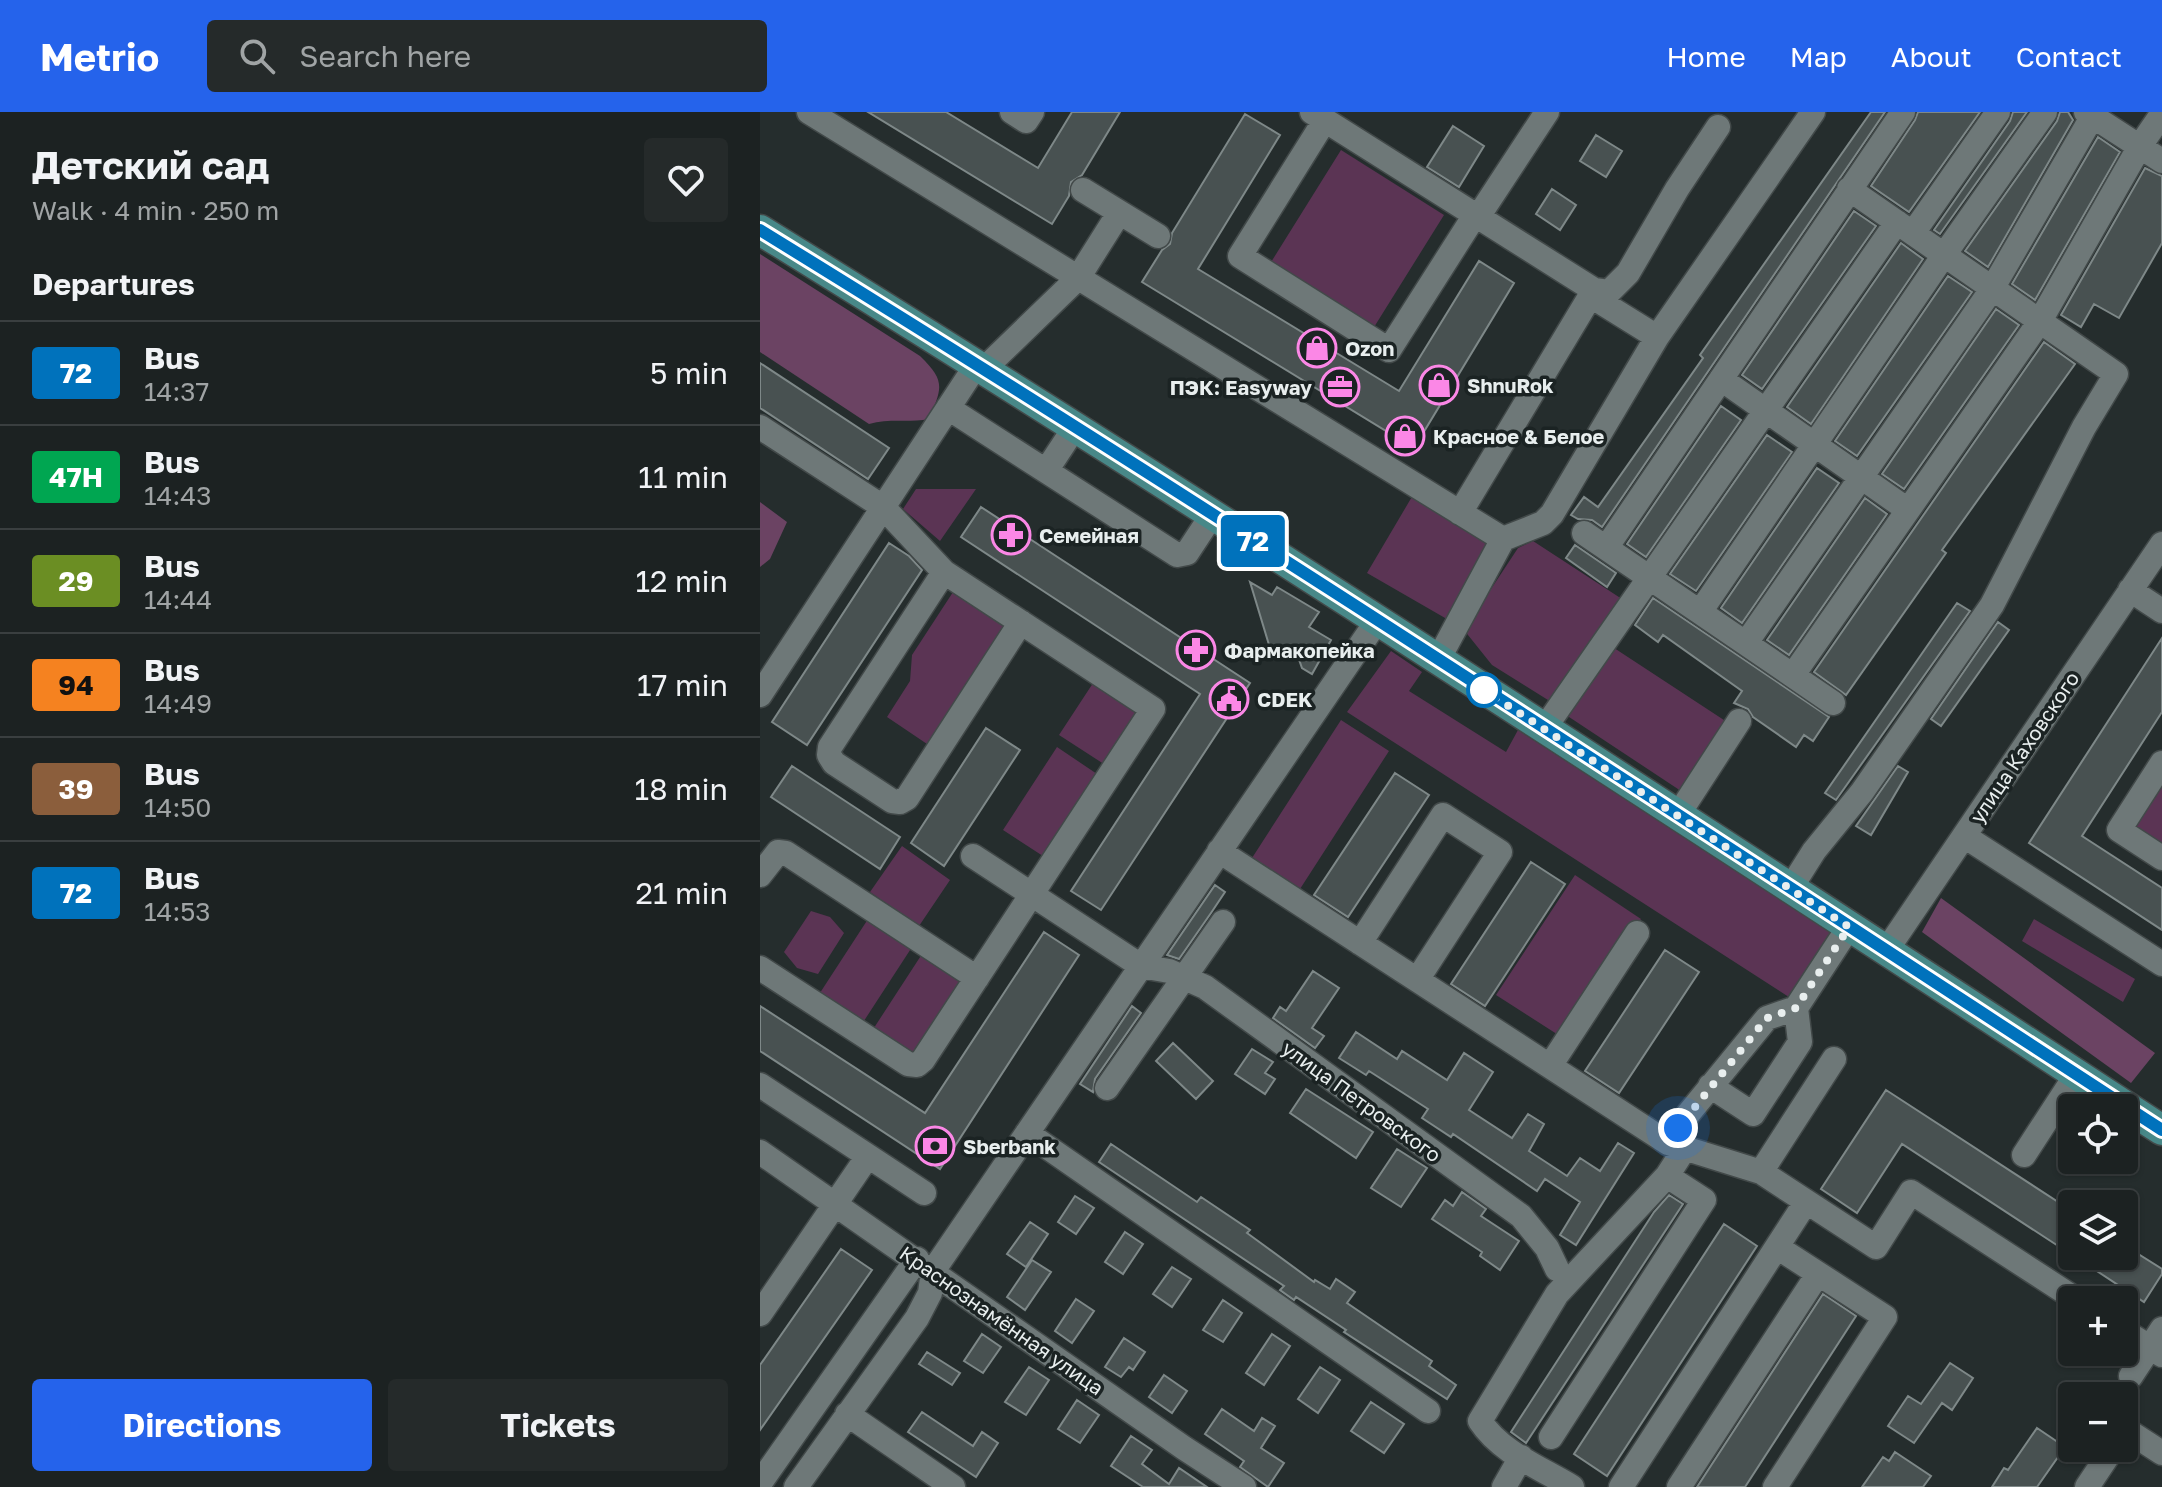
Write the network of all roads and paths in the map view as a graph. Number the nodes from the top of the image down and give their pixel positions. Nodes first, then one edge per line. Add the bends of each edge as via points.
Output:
1 (809, 112) edge
2 (1012, 112) edge
3 (1032, 112) edge
4 (1547, 112) edge
5 (1813, 112) edge
6 (1903, 112) edge
7 (1998, 112) edge
8 (2045, 112) edge
9 (2091, 113) edge
10 (2162, 114) edge
11 (1319, 116) edge
12 (1718, 127) dead end
13 (2140, 146) junction
14 (2162, 161) edge
15 (1849, 189) junction
16 (1083, 190) dead end
17 (1119, 213) junction
18 (1476, 216) junction
19 (1905, 228) junction
20 (760, 230) edge
21 (1158, 236) dead end
22 (1944, 255) junction
23 (1078, 278) junction
24 (1992, 289) junction
25 (1592, 293) junction
26 (2040, 321) junction
27 (1657, 337) junction
28 (980, 366) junction
29 (1721, 379) junction
30 (948, 408) junction
31 (1767, 411) junction
32 (760, 427) edge
33 (1075, 427) junction
34 (1814, 444) junction
35 (1046, 471) junction
36 (1861, 477) junction
37 (883, 507) junction
38 (1908, 510) junction
39 (1460, 513) junction
40 (1212, 515) junction
41 (1584, 533) dead end
42 (1503, 539) junction
43 (2162, 544) edge
44 (1606, 548) junction
45 (2155, 569) edge
46 (944, 572) junction
47 (1649, 578) junction
48 (2130, 590) junction
49 (2162, 611) edge
50 (1700, 612) junction
51 (1377, 621) junction
52 (1021, 622) junction
53 (1746, 643) junction
54 (1438, 660) junction
55 (1793, 675) junction
56 (760, 695) edge
57 (1833, 703) dead end
58 (1739, 721) dead end
59 (1544, 729) junction
60 (2162, 763) edge
61 (1678, 815) junction
62 (1964, 836) junction
63 (1219, 851) junction
64 (973, 856) dead end
65 (2162, 858) edge
66 (760, 875) edge
67 (1790, 889) junction
68 (1031, 894) junction
69 (1223, 922) dead end
70 (1849, 927) junction
71 (1637, 933) dead end
72 (1360, 943) junction
73 (1886, 951) junction
74 (2162, 964) edge
75 (1141, 966) junction
76 (760, 968) edge
77 (1184, 977) junction
78 (977, 978) junction
79 (1417, 980) junction
80 (1796, 1008) junction
81 (1834, 1059) dead end
82 (1550, 1066) junction
83 (2076, 1075) junction
84 (760, 1085) edge
85 (1710, 1086) junction
86 (1107, 1088) dead end
87 (2162, 1130) edge
88 (1027, 1133) junction
89 (1676, 1146) junction
90 (760, 1152) edge
91 (2024, 1155) dead end
92 (868, 1156) junction
93 (1761, 1172) junction
94 (1667, 1176) junction
95 (924, 1193) dead end
96 (1806, 1202) junction
97 (837, 1204) junction
98 (1777, 1247) junction
99 (925, 1265) junction
100 (1557, 1269) dead end
101 (1818, 1274) junction
102 (2058, 1288) edge
103 (760, 1314) edge
104 (2138, 1336) edge
105 (2158, 1344) edge
106 (2131, 1376) dead end
107 (1428, 1411) dead end
108 (847, 1414) junction
109 (1551, 1437) dead end
110 (2138, 1437) edge
111 (2162, 1453) edge
112 (1521, 1457) junction
113 (2104, 1462) edge
114 (760, 1483) edge
115 (796, 1487) edge
116 (953, 1487) edge
117 (1244, 1487) edge
118 (1504, 1487) edge
119 (1572, 1487) edge
120 (1621, 1487) edge
121 (1679, 1487) edge
122 (1775, 1487) edge
123 (2087, 1487) edge

1 - 23 street
2 - 3 street via 1026,121
4 - 18 street
5 - 27 street
6 - 15 street
7 - 19 street
8 - 22 street
9 - 13 street
9 - 24 street
10 - 13 street
11 - 18 street
11 - 18 street via 1240,256 1389,350
12 - 25 street via 1628,273 1609,292
13 - 14 street
13 - 26 street
15 - 19 street
15 - 29 street
16 - 17 street
17 - 21 street
17 - 23 street
18 - 25 street
19 - 22 street
19 - 31 street
20 - 28 main road
22 - 24 street
22 - 34 street
23 - 28 street
23 - 39 street
24 - 26 street
24 - 36 street
25 - 27 street
25 - 39 street
26 - 38 street
26 - 67 street via 2116,374 1992,605
27 - 42 street via 1552,514
28 - 30 street
28 - 33 main road
29 - 31 street
29 - 44 street
30 - 35 street
30 - 37 street
31 - 34 street
31 - 47 street
32 - 37 street
33 - 35 street
33 - 40 main road
34 - 36 street
34 - 50 street
35 - 40 street via 1177,555 1187,553
36 - 38 street
36 - 53 street
37 - 46 street
37 - 56 street
38 - 55 street
39 - 42 street
40 - 51 main road
41 - 44 street
42 - 54 street
43 - 45 street, улица Каховского
44 - 47 street
45 - 48 street, улица Каховского
46 - 52 street
46 - 52 street via 830,747 834,763 892,801 907,798
47 - 50 street
47 - 59 street
48 - 49 street
48 - 62 street, улица Каховского
50 - 53 street
51 - 54 main road
51 - 63 street
52 - 68 street via 1153,709
53 - 55 street
54 - 59 main road
55 - 57 street
58 - 61 street
59 - 61 main road
60 - 65 street via 2119,830
61 - 67 main road
62 - 73 street, улица Каховского
62 - 74 street
63 - 72 street
63 - 75 street
64 - 68 street, улица Петровского
66 - 78 street via 772,856 786,853
67 - 70 main road
68 - 75 street, улица Петровского
68 - 78 street
69 - 77 street
70 - 73 main road
70 - 80 street
71 - 82 street
72 - 79 street
72 - 79 street via 1443,815 1478,837 1500,852
73 - 83 main road
75 - 77 street, улица Петровского
75 - 88 street
76 - 78 street via 917,1065
77 - 86 street
77 - 100 street, улица Петровского via 1521,1216
79 - 82 street
80 - 85 street via 1767,1018
80 - 85 street via 1800,1042 1753,1114
81 - 93 street
82 - 89 street
83 - 87 main road
83 - 91 street
84 - 92 street
85 - 89 street
88 - 99 street
88 - 107 street
89 - 93 street
89 - 94 street
90 - 97 street, Краснознамённая улица
92 - 95 street
92 - 97 street
93 - 96 street
94 - 109 street via 1704,1200
94 - 112 street via 1557,1294 1480,1421
96 - 98 street
96 - 102 street via 1876,1247 1911,1192
97 - 99 street, Краснознамённая улица
97 - 103 street
98 - 101 street
98 - 120 street
99 - 108 street via 930,1293 917,1318
99 - 114 street
99 - 117 street, Краснознамённая улица
101 - 121 street
101 - 122 street via 1885,1317
104 - 105 street
105 - 106 street
108 - 115 street
108 - 116 street
110 - 111 street
112 - 118 street
112 - 119 street
113 - 123 street

